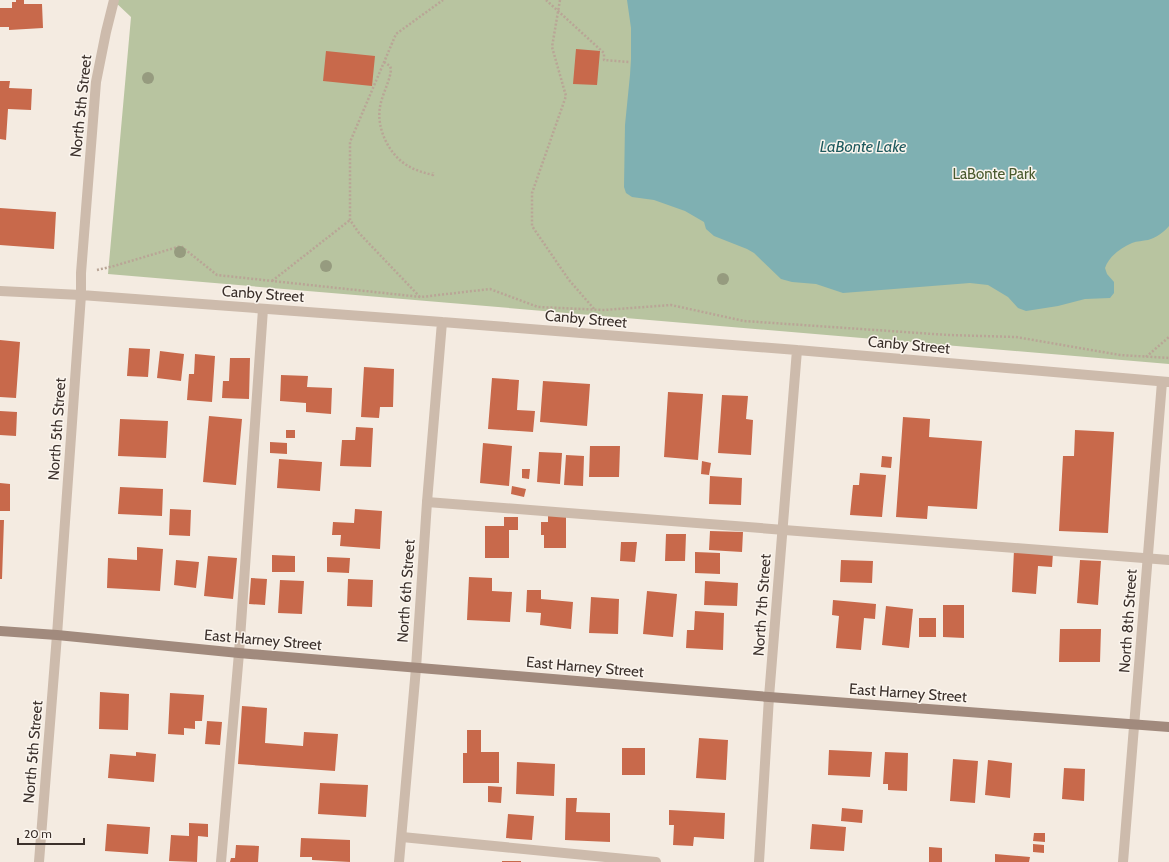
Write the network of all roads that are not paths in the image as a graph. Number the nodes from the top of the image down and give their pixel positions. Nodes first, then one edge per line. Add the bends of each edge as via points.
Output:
1 (114, 0) edge
2 (0, 292) edge
3 (82, 295) junction
4 (263, 309) junction
5 (442, 322) junction
6 (796, 350) junction
7 (1165, 382) edge
8 (427, 502) junction
9 (782, 530) junction
10 (1148, 558) junction
11 (1169, 560) edge
12 (0, 631) edge
13 (57, 635) junction
14 (239, 653) junction
15 (416, 668) junction
16 (770, 697) junction
17 (1135, 724) junction
18 (1169, 727) edge
19 (402, 838) junction
20 (39, 862) edge
21 (221, 862) edge
22 (399, 862) edge
23 (656, 862) edge
24 (759, 862) edge
25 (1123, 862) edge

1 - 3 street, North 5th Street via 96,82 81,274
2 - 3 street, Canby Street
3 - 4 street, Canby Street
3 - 13 street, North 5th Street
4 - 5 street, Canby Street
4 - 14 street
5 - 6 street, Canby Street
5 - 8 street, North 6th Street
6 - 7 street, Canby Street
6 - 9 street, North 7th Street
7 - 10 street, North 8th Street
8 - 9 street
8 - 15 street, North 6th Street
9 - 10 street
9 - 16 street, North 7th Street
10 - 11 street
10 - 17 street, North 8th Street
12 - 13 main road, East Harney Street
13 - 14 main road, East Harney Street
13 - 20 street, North 5th Street
14 - 15 main road, East Harney Street
14 - 21 street
15 - 16 main road, East Harney Street
15 - 19 street, North 6th Street
16 - 17 main road, East Harney Street
16 - 24 street, North 7th Street
17 - 18 main road, East Harney Street
17 - 25 street, North 8th Street
19 - 22 street, North 6th Street
19 - 23 street

